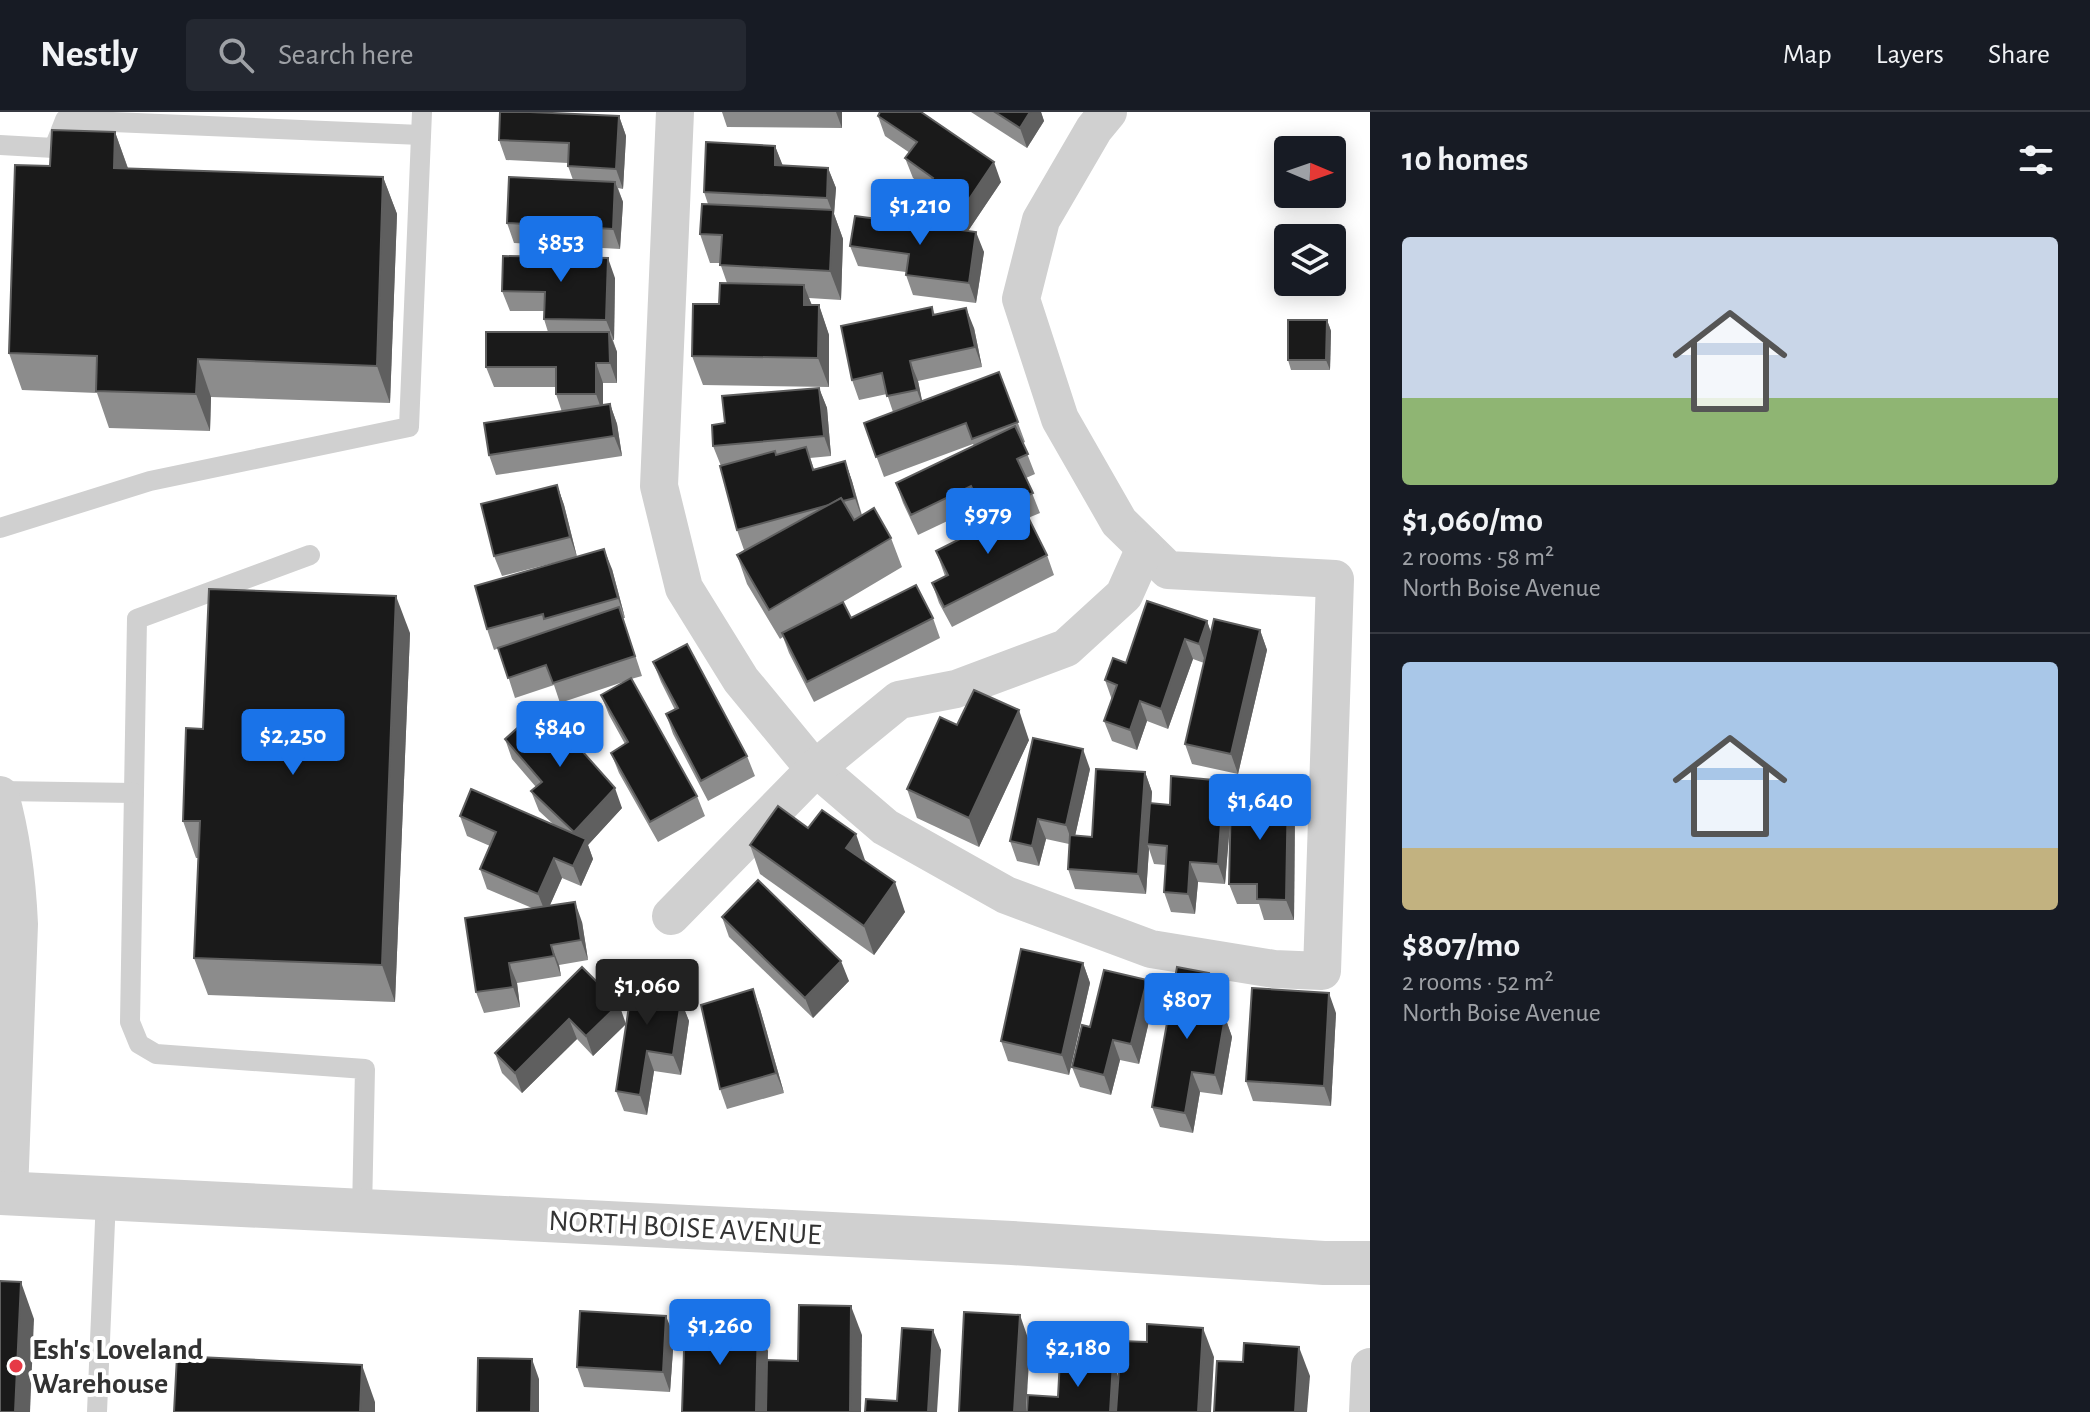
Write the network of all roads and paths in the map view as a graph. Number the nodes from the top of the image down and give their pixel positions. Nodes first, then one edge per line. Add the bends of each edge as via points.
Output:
1 (422, 112) edge
2 (675, 112) edge
3 (1108, 112) edge
4 (421, 135) junction
5 (0, 145) edge
6 (0, 528) edge
7 (1145, 548) junction
8 (310, 555) dead end
9 (816, 768) junction
10 (0, 793) edge
11 (134, 793) junction
12 (9, 902) edge
13 (671, 916) dead end
14 (4, 1193) edge
15 (106, 1198) junction
16 (362, 1211) junction
17 (1370, 1263) edge
18 (1370, 1367) edge
19 (97, 1412) edge
20 (1368, 1412) edge

1 - 4 lane
2 - 9 street via 659,486 684,588 741,680
3 - 7 street via 1041,220 1021,299 1060,419 1119,522
4 - 5 lane via 65,120 54,148
4 - 6 lane via 409,427 150,481
7 - 9 street via 1124,595 1066,648 956,689 899,700
7 - 9 street via 1168,570 1335,579 1322,971 1274,969 1151,949 1006,895 885,827
8 - 11 lane via 137,619
9 - 13 street
10 - 11 lane
10 - 12 street via 8,824
11 - 16 lane via 130,1022 139,1044 156,1054 365,1069
12 - 14 street
14 - 15 street, NORTH BOISE AVENUE
15 - 16 street, NORTH BOISE AVENUE
15 - 19 lane
16 - 17 street, NORTH BOISE AVENUE
18 - 20 street

